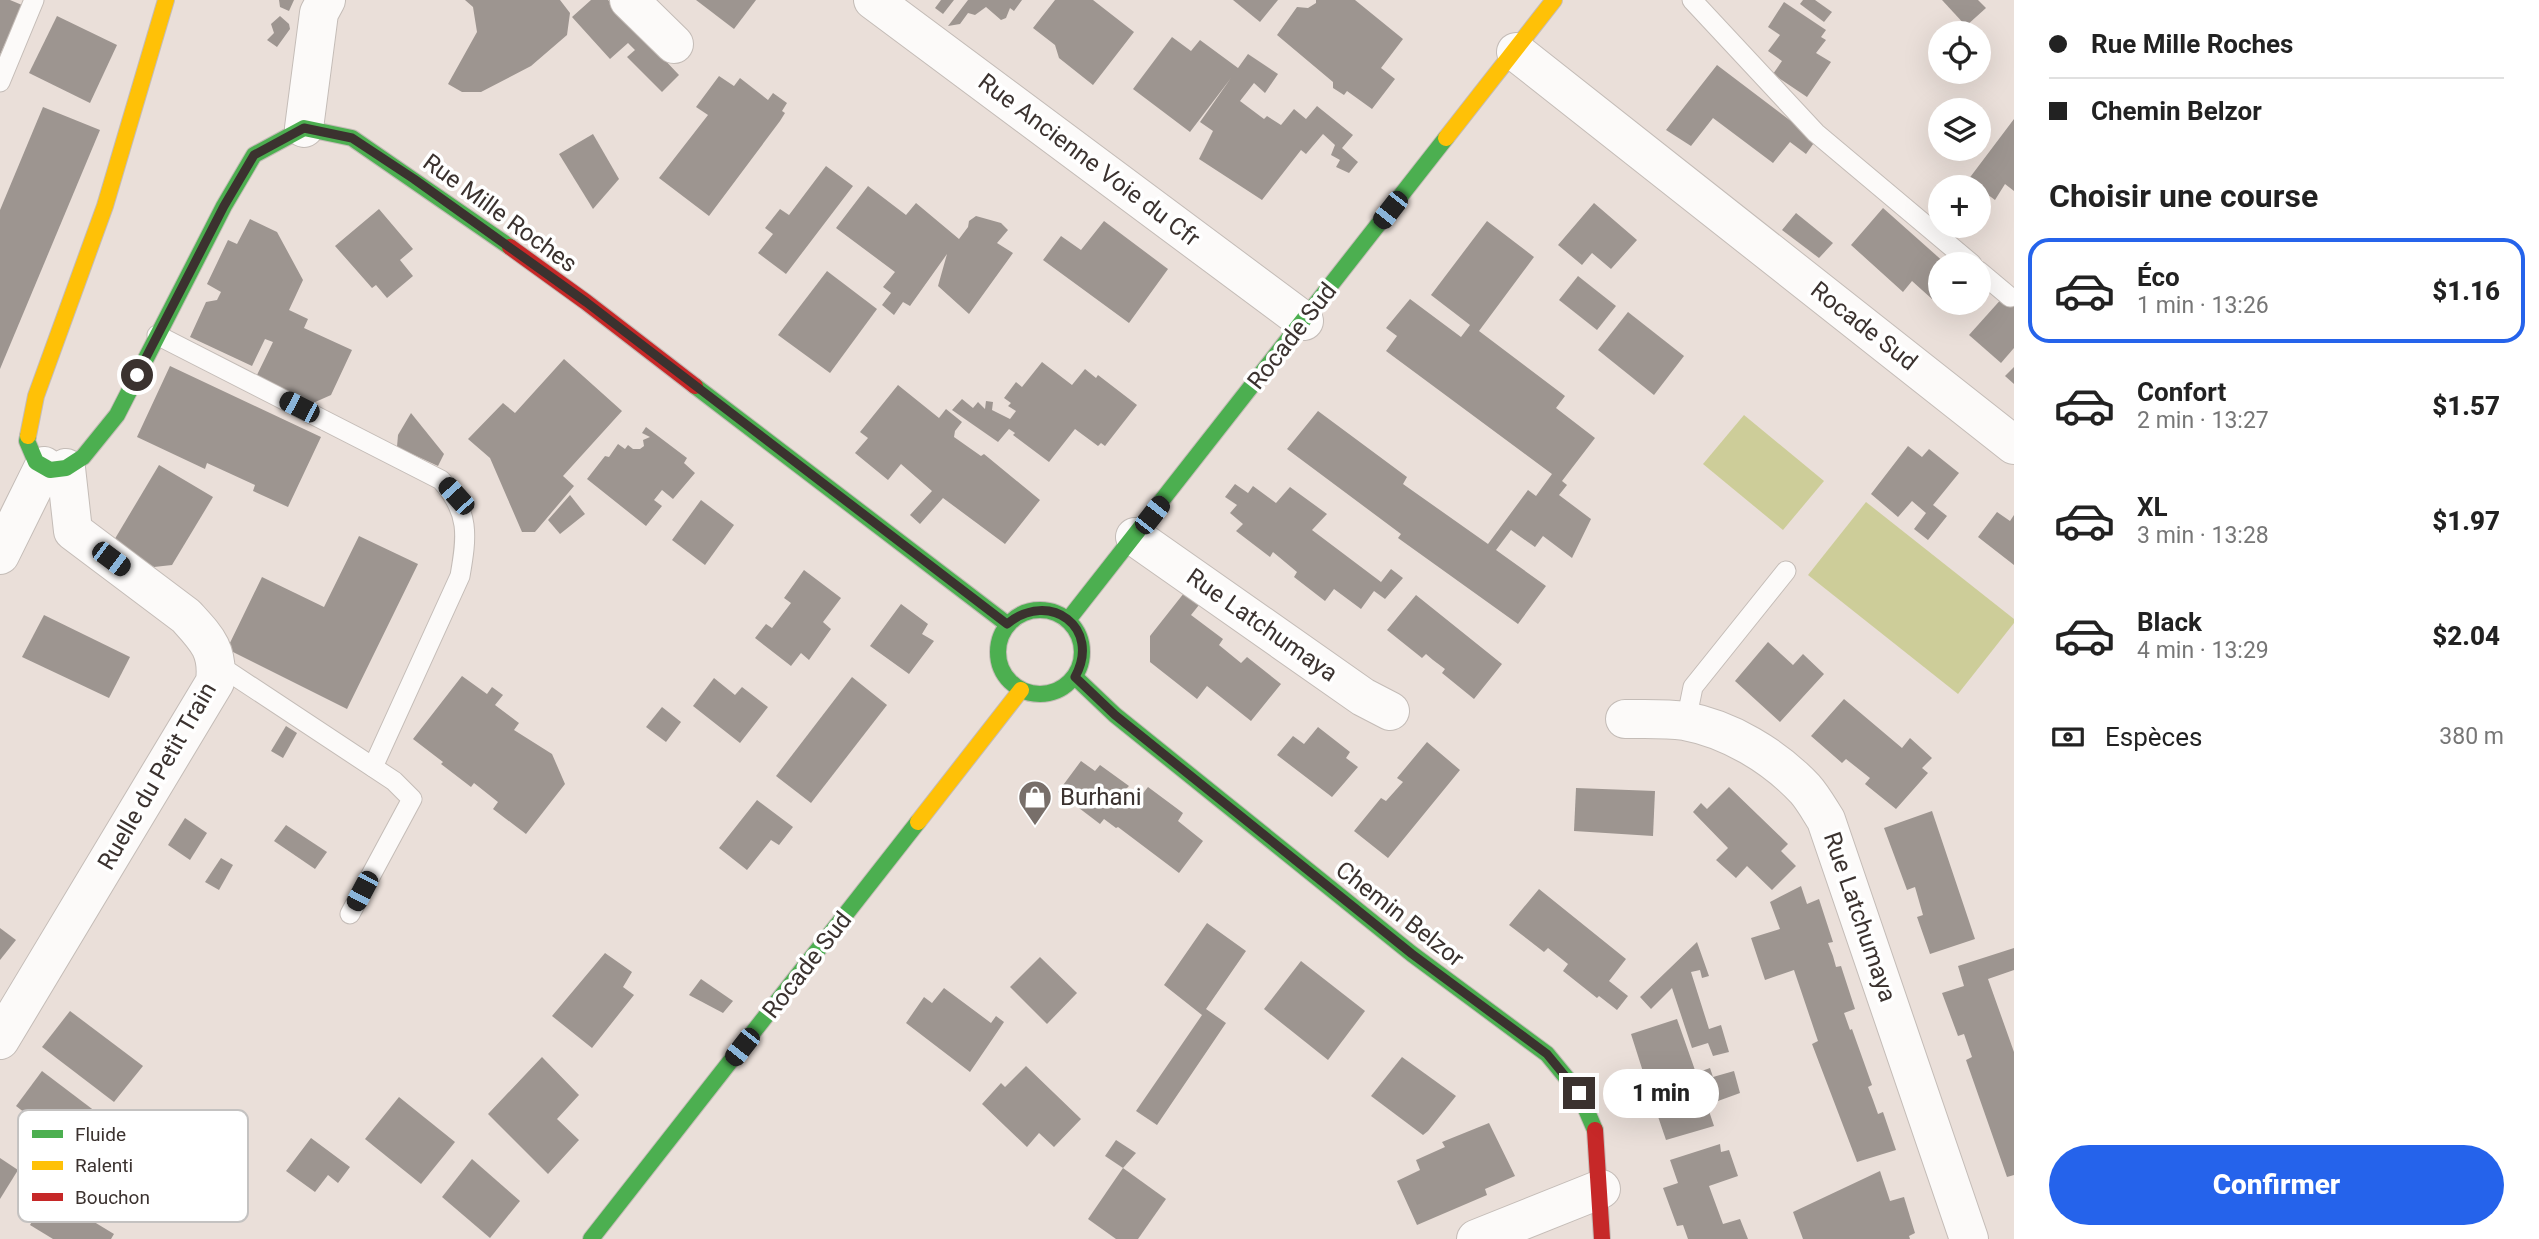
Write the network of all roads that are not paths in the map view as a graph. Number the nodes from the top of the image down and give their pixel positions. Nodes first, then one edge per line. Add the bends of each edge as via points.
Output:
1 (34, 0) edge
2 (166, 0) edge
3 (326, 0) edge
4 (629, 0) edge
5 (873, 0) edge
6 (1692, 0) edge
7 (1551, 1) edge
8 (674, 44) dead end
9 (1516, 52) junction
10 (0, 82) edge
11 (304, 128) junction
12 (1958, 252) edge
13 (1991, 281) edge
14 (2010, 297) dead end
15 (1304, 321) junction
16 (158, 335) junction
17 (2014, 444) edge
18 (55, 467) junction
19 (1135, 537) junction
20 (0, 555) edge
21 (1786, 571) dead end
22 (1068, 620) junction
23 (1007, 624) junction
24 (217, 664) junction
25 (1075, 677) junction
26 (1021, 690) junction
27 (1391, 711) dead end
28 (1625, 719) dead end
29 (1686, 721) junction
30 (373, 767) junction
31 (350, 914) dead end
32 (0, 1040) edge
33 (1601, 1189) junction
34 (592, 1239) edge
35 (1476, 1239) edge
36 (1602, 1239) edge
37 (1969, 1239) edge

1 - 10 lane
2 - 18 street via 105,206 36,396 27,441 36,462
3 - 11 street via 318,13
4 - 8 street
5 - 15 street, Rue Ancienne Voie du Cfr
6 - 12 lane via 1816,133
7 - 9 street, Rocade Sud
9 - 15 street, Rocade Sud
9 - 17 street, Rocade Sud
11 - 16 street via 254,155
11 - 23 street, Rue Mille Roches via 352,138 414,179 586,302
13 - 14 lane
15 - 19 street, Rocade Sud
16 - 18 street via 117,415 83,457
16 - 30 lane via 441,480 456,496 464,519 460,576
18 - 20 street
18 - 24 street, Ruelle du Petit Train via 73,531 186,616 211,648
19 - 22 street, Rocade Sud
19 - 27 street, Rue Latchumaya via 1363,697
21 - 29 lane via 1693,688
22 - 23 street via 1043,609 1017,616
22 - 25 street via 1076,629 1083,653
23 - 26 street via 997,648 998,661 1010,683
24 - 30 lane
24 - 32 street, Ruelle du Petit Train via 215,682
25 - 26 street via 1044,694
25 - 33 street, Chemin Belzor via 1115,715 1412,954 1547,1054 1579,1093 1597,1135
26 - 34 street, Rocade Sud
28 - 29 street, Rue Latchumaya
29 - 37 street, Rue Latchumaya via 1717,730 1758,751 1807,791 1826,820
30 - 31 lane via 412,799
33 - 35 street
33 - 36 street, Chemin Belzor

